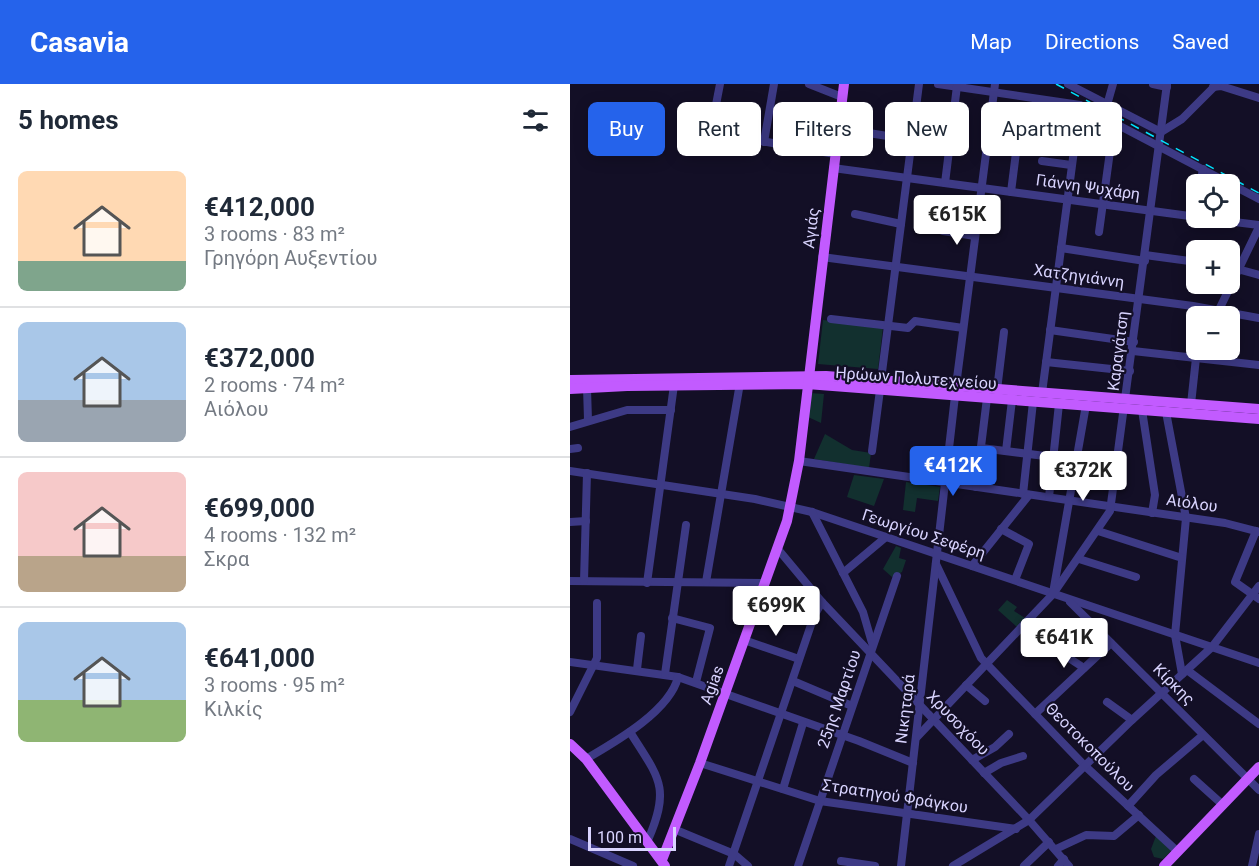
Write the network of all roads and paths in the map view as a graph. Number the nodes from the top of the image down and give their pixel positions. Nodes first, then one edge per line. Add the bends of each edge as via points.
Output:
1 (720, 84) edge
2 (774, 84) edge
3 (809, 84) edge
4 (844, 84) edge
5 (919, 84) edge
6 (938, 84) edge
7 (1068, 84) edge
8 (1113, 84) edge
9 (1153, 84) edge
10 (1214, 85) edge
11 (957, 86) junction
12 (1167, 86) edge
13 (995, 87) edge
14 (842, 97) junction
15 (1259, 98) edge
16 (716, 102) edge
17 (841, 102) edge
18 (917, 102) edge
19 (1066, 102) edge
20 (1101, 102) edge
21 (1108, 102) edge
22 (1122, 112) edge
23 (1122, 126) edge
24 (1161, 132) junction
25 (761, 141) edge
26 (764, 142) junction
27 (773, 144) edge
28 (1160, 147) junction
29 (835, 156) edge
30 (910, 156) edge
31 (1016, 156) edge
32 (1072, 156) edge
33 (1109, 156) edge
34 (1041, 161) dead end
35 (1071, 165) junction
36 (833, 168) junction
37 (1203, 169) junction
38 (1202, 174) edge
39 (907, 178) junction
40 (945, 183) junction
41 (981, 188) junction
42 (1011, 192) junction
43 (1259, 199) edge
44 (1067, 200) junction
45 (1103, 204) junction
46 (1151, 211) junction
47 (855, 214) dead end
48 (1186, 215) edge
49 (1240, 223) edge
50 (901, 224) junction
51 (1259, 226) edge
52 (943, 231) dead end
53 (1099, 232) dead end
54 (975, 236) junction
55 (1061, 248) junction
56 (822, 257) junction
57 (1145, 258) junction
58 (1186, 261) edge
59 (896, 267) junction
60 (1240, 269) joint
61 (1259, 275) edge
62 (969, 277) junction
63 (1056, 288) junction
64 (1139, 300) junction
65 (1186, 308) edge
66 (1240, 316) edge
67 (1259, 318) edge
68 (831, 319) dead end
69 (889, 327) junction
70 (963, 328) junction
71 (1050, 330) junction
72 (1004, 332) dead end
73 (1133, 347) junction
74 (1186, 356) edge
75 (1196, 360) edge
76 (1214, 360) edge
77 (1046, 362) junction
78 (1259, 365) edge
79 (1130, 371) junction
80 (570, 380) edge
81 (807, 380) junction
82 (740, 383) junction
83 (674, 385) junction
84 (881, 385) junction
85 (587, 388) junction
86 (570, 389) edge
87 (997, 390) junction
88 (955, 391) junction
89 (1042, 393) junction
90 (987, 398) junction
91 (1012, 400) junction
92 (1033, 402) junction
93 (1059, 404) junction
94 (1126, 404) junction
95 (1191, 404) junction
96 (1086, 405) junction
97 (1259, 409) edge
98 (671, 410) junction
99 (1142, 410) junction
100 (1166, 412) junction
101 (1259, 419) edge
102 (588, 420) junction
103 (570, 427) edge
104 (981, 448) junction
105 (872, 451) dead end
106 (1006, 451) junction
107 (1028, 454) junction
108 (1053, 457) junction
109 (799, 461) junction
110 (570, 471) edge
111 (587, 474) junction
112 (944, 482) junction
113 (662, 485) junction
114 (976, 487) junction
115 (722, 494) junction
116 (1026, 494) junction
117 (1049, 498) junction
118 (1070, 501) junction
119 (1111, 506) junction
120 (791, 507) junction
121 (812, 512) junction
122 (1152, 513) junction
123 (1186, 518) junction
124 (586, 521) junction
125 (570, 522) edge
126 (686, 525) dead end
127 (1001, 529) junction
128 (1098, 531) junction
129 (1258, 532) edge
130 (886, 537) junction
131 (777, 548) junction
132 (1182, 558) junction
133 (937, 559) junction
134 (1079, 559) junction
135 (972, 566) junction
136 (843, 573) junction
137 (897, 576) dead end
138 (1136, 577) dead end
139 (1016, 580) junction
140 (570, 581) edge
141 (584, 581) junction
142 (678, 582) junction
143 (706, 582) junction
144 (647, 583) junction
145 (764, 583) junction
146 (1259, 586) edge
147 (1053, 594) junction
148 (1255, 597) edge
149 (1068, 599) junction
150 (822, 602) junction
151 (597, 603) dead end
152 (672, 618) junction
153 (1022, 627) junction
154 (1175, 635) junction
155 (641, 636) dead end
156 (744, 640) junction
157 (1111, 643) junction
158 (1212, 647) junction
159 (871, 650) junction
160 (799, 659) junction
161 (570, 662) edge
162 (1259, 663) edge
163 (593, 664) junction
164 (986, 664) junction
165 (1084, 668) junction
166 (637, 669) junction
167 (1185, 672) junction
168 (664, 674) junction
169 (678, 677) junction
170 (793, 681) junction
171 (696, 682) junction
172 (966, 685) junction
173 (725, 693) junction
174 (1161, 693) junction
175 (985, 701) dead end
176 (1107, 702) dead end
177 (852, 706) junction
178 (921, 706) junction
179 (570, 712) edge
180 (1035, 714) junction
181 (781, 715) junction
182 (933, 719) junction
183 (1132, 720) junction
184 (803, 723) junction
185 (1259, 724) edge
186 (630, 732) junction
187 (1009, 735) dead end
188 (1203, 735) junction
189 (842, 736) junction
190 (917, 737) junction
191 (570, 744) edge
192 (1023, 756) dead end
193 (586, 759) junction
194 (972, 760) junction
195 (700, 763) junction
196 (914, 763) junction
197 (1085, 765) junction
198 (1259, 767) edge
199 (984, 773) junction
200 (1194, 779) dead end
201 (1247, 779) junction
202 (759, 782) junction
203 (783, 789) junction
204 (1259, 790) edge
205 (820, 801) junction
206 (1222, 805) junction
207 (1128, 806) junction
208 (907, 814) junction
209 (1138, 815) junction
210 (1029, 820) junction
211 (1018, 829) junction
212 (676, 830) junction
213 (1259, 834) edge
214 (570, 839) edge
215 (648, 840) junction
216 (1048, 842) junction
217 (1056, 849) junction
218 (1178, 852) junction
219 (734, 855) junction
220 (841, 861) dead end
221 (661, 864) edge
222 (1064, 864) edge
223 (958, 865) edge
224 (633, 866) edge
225 (729, 866) edge
226 (748, 866) edge
227 (798, 866) edge
228 (875, 866) edge
229 (901, 866) edge
230 (1024, 866) edge
231 (1164, 866) edge
232 (1252, 866) edge

1 - 16 street
2 - 26 street
3 - 14 street
4 - 14 main road, Αγιάς
5 - 18 street
6 - 11 street
7 - 20 street
8 - 21 street
9 - 12 street
10 - 15 street
10 - 24 street via 1182,119
11 - 13 street
11 - 40 street
12 - 24 street, Καραγάτση
13 - 19 street
13 - 41 street, Νικηταρά
14 - 17 main road, Αγιάς
22 - 24 street
23 - 28 street
24 - 28 street, Καραγάτση
25 - 26 street
26 - 27 street
28 - 37 street
28 - 46 street, Καραγάτση
29 - 36 main road, Αγιάς
30 - 39 street
31 - 42 street
32 - 35 street
33 - 45 street
34 - 35 street
35 - 44 street
36 - 39 street, Γιάννη Ψυχάρη
36 - 56 main road, Αγιάς
37 - 38 street
37 - 43 street
39 - 40 street, Γιάννη Ψυχάρη
39 - 50 street
40 - 41 street, Γιάννη Ψυχάρη
41 - 42 street, Γιάννη Ψυχάρη
41 - 54 street, Νικηταρά
42 - 44 street, Γιάννη Ψυχάρη
44 - 45 street, Γιάννη Ψυχάρη
44 - 55 street
45 - 46 street, Γιάννη Ψυχάρη
45 - 53 street
46 - 48 street, Γιάννη Ψυχάρη
46 - 57 street, Καραγάτση
47 - 50 street
49 - 51 street, Γιάννη Ψυχάρη
50 - 59 street
51 - 60 street
52 - 54 street
54 - 62 street, Νικηταρά
55 - 57 street
55 - 63 street
56 - 59 street, Χατζηγιάννη
56 - 81 main road, Αγιάς
57 - 58 street
57 - 64 street, Καραγάτση
59 - 62 street, Χατζηγιάννη
59 - 69 street
60 - 61 street
62 - 63 street, Χατζηγιάννη
62 - 70 street, Νικηταρά
63 - 64 street, Χατζηγιάννη
63 - 71 street
64 - 65 street, Χατζηγιάννη
64 - 73 street, Καραγάτση
66 - 67 street, Χατζηγιάννη
68 - 69 street
69 - 70 street via 908,328 915,321
69 - 84 street
70 - 88 street, Νικηταρά
71 - 73 street
71 - 77 street
72 - 87 street
73 - 74 street
73 - 79 street, Καραγάτση
75 - 95 street
76 - 78 street
77 - 79 street
77 - 89 street
79 - 94 street, Καραγάτση
80 - 81 main road, Ηρώων Πολυτεχνείου
81 - 82 main road, Ηρώων Πολυτεχνείου
81 - 84 main road, Ηρώων Πολυτεχνείου
81 - 109 main road, Agias
82 - 83 main road, Ηρώων Πολυτεχνείου
82 - 115 street
83 - 85 main road, Ηρώων Πολυτεχνείου
83 - 98 street
84 - 88 main road, Ηρώων Πολυτεχνείου
84 - 105 street
85 - 86 main road, Ηρώων Πολυτεχνείου
85 - 102 street
87 - 88 main road, Ηρώων Πολυτεχνείου
87 - 89 main road, Ηρώων Πολυτεχνείου
88 - 90 main road, Ηρώων Πολυτεχνείου
88 - 112 street, Νικηταρά
89 - 94 main road, Ηρώων Πολυτεχνείου
90 - 91 main road, Ηρώων Πολυτεχνείου
90 - 104 street
91 - 92 main road, Ηρώων Πολυτεχνείου
91 - 106 street
92 - 93 main road, Ηρώων Πολυτεχνείου
92 - 107 street
93 - 96 main road, Ηρώων Πολυτεχνείου
93 - 108 street
94 - 95 main road, Ηρώων Πολυτεχνείου
94 - 96 main road, Ηρώων Πολυτεχνείου
94 - 99 main road, Ηρώων Πολυτεχνείου
94 - 119 street, Καραγάτση
95 - 97 main road, Ηρώων Πολυτεχνείου
96 - 118 street
98 - 102 street via 634,409
98 - 113 street
99 - 100 main road, Ηρώων Πολυτεχνείου
99 - 122 street via 1155,495
100 - 101 main road, Ηρώων Πολυτεχνείου
100 - 123 street
102 - 103 street
104 - 106 street
104 - 114 street
106 - 107 street
107 - 108 street
107 - 116 street
108 - 117 street
109 - 112 street, Αιόλου
109 - 120 main road, Agias
110 - 111 street, Γεωργίου Σεφέρη
111 - 113 street, Γεωργίου Σεφέρη
111 - 124 street
112 - 114 street, Αιόλου
112 - 133 street, Νικηταρά
113 - 115 street, Γεωργίου Σεφέρη
113 - 144 street
114 - 116 street, Αιόλου
115 - 120 street, Γεωργίου Σεφέρη
115 - 143 street
116 - 117 street, Αιόλου
116 - 127 street
117 - 118 street, Αιόλου
118 - 119 street, Αιόλου
118 - 147 street
119 - 122 street, Αιόλου
119 - 128 street, Καραγάτση
120 - 121 street, Γεωργίου Σεφέρη
120 - 131 main road, Agias
121 - 130 street, Γεωργίου Σεφέρη
121 - 136 street
122 - 123 street, Αιόλου
123 - 129 street, Αιόλου
123 - 132 street
124 - 125 street
124 - 141 street
126 - 142 street
127 - 135 street
127 - 139 street via 1029,544
128 - 132 street
128 - 134 street, Καραγάτση
129 - 148 street via 1235,582
130 - 133 street, Γεωργίου Σεφέρη
130 - 136 street
131 - 145 main road, Agias
131 - 150 street, Χρυσοχόου
132 - 154 street
133 - 135 street, Γεωργίου Σεφέρη
133 - 164 street, Θεοτοκοπούλου via 978,654
133 - 178 street, Νικηταρά
134 - 138 street
134 - 147 street, Καραγάτση
135 - 139 street, Γεωργίου Σεφέρη
136 - 159 street via 868,623
137 - 159 street, 25ης Μαρτίου
139 - 147 street, Γεωργίου Σεφέρη
140 - 141 street
141 - 144 street
142 - 143 street
142 - 144 street
142 - 152 street
143 - 145 street
145 - 156 main road, Agias
146 - 148 street
147 - 149 street, Γεωργίου Σεφέρη
147 - 153 street, Καραγάτση
148 - 158 street
149 - 154 street, Γεωργίου Σεφέρη
149 - 157 street, Κίρκης
150 - 159 street, Χρυσοχόου
150 - 160 street
151 - 163 street via 598,647
152 - 168 street
152 - 171 street via 710,628
153 - 164 street, Καραγάτση
153 - 165 street
154 - 158 street, Γεωργίου Σεφέρη
154 - 167 street
155 - 166 street
156 - 160 street
156 - 173 main road, Agias
157 - 165 street
157 - 174 street, Κίρκης
158 - 162 street, Γεωργίου Σεφέρη
158 - 167 street
159 - 177 street, 25ης Μαρτίου
159 - 178 street, Χρυσοχόου
160 - 170 street
161 - 163 street
163 - 166 street
163 - 179 street
164 - 172 street, Καραγάτση
164 - 180 street, Θεοτοκοπούλου
165 - 180 street
166 - 168 street
167 - 174 street
167 - 185 street
168 - 169 street
169 - 171 street
169 - 186 street via 670,695
170 - 177 street
170 - 181 street
171 - 173 street
172 - 175 street
172 - 182 street, Καραγάτση
173 - 181 street
173 - 195 main road, Agias
174 - 183 street
174 - 188 street, Κίρκης
176 - 183 street
177 - 189 street, 25ης Μαρτίου
178 - 182 street, Χρυσοχόου
178 - 190 street, Νικηταρά
180 - 197 street, Θεοτοκοπούλου
181 - 184 street
181 - 202 street
182 - 190 street, Καραγάτση
182 - 194 street, Χρυσοχόου
183 - 197 street
184 - 189 street
184 - 203 street
186 - 193 street
186 - 215 street via 661,790 659,812
187 - 194 street
188 - 201 street, Κίρκης
188 - 207 street via 1156,775
189 - 196 street
189 - 205 street, 25ης Μαρτίου
190 - 196 street, Νικηταρά
191 - 193 main road
192 - 199 street
193 - 215 main road
194 - 199 street, Χρυσοχόου
195 - 202 street, Στρατηγού Φράγκου
195 - 212 main road, Agias
196 - 208 street, Νικηταρά
197 - 207 street, Θεοτοκοπούλου
197 - 210 street
198 - 201 main road
199 - 210 street, Χρυσοχόου
200 - 206 street
201 - 204 street, Κίρκης
201 - 206 main road
202 - 203 street, Στρατηγού Φράγκου
202 - 219 street
203 - 205 street, Στρατηγού Φράγκου
205 - 208 street, Στρατηγού Φράγκου
205 - 227 street, 25ης Μαρτίου
206 - 218 main road
207 - 209 street, Θεοτοκοπούλου
208 - 211 street, Στρατηγού Φράγκου
208 - 229 street, Νικηταρά
209 - 217 street via 1114,836 1086,835
209 - 218 street, Θεοτοκοπούλου
210 - 211 street
210 - 216 street, Χρυσοχόου
211 - 223 street
212 - 219 street
212 - 221 main road, Agias
213 - 232 street
214 - 224 street
215 - 221 main road
216 - 217 street, Χρυσοχόου
216 - 230 street
217 - 222 street, Χρυσοχόου
218 - 231 main road
219 - 225 street
219 - 226 street
220 - 228 street

